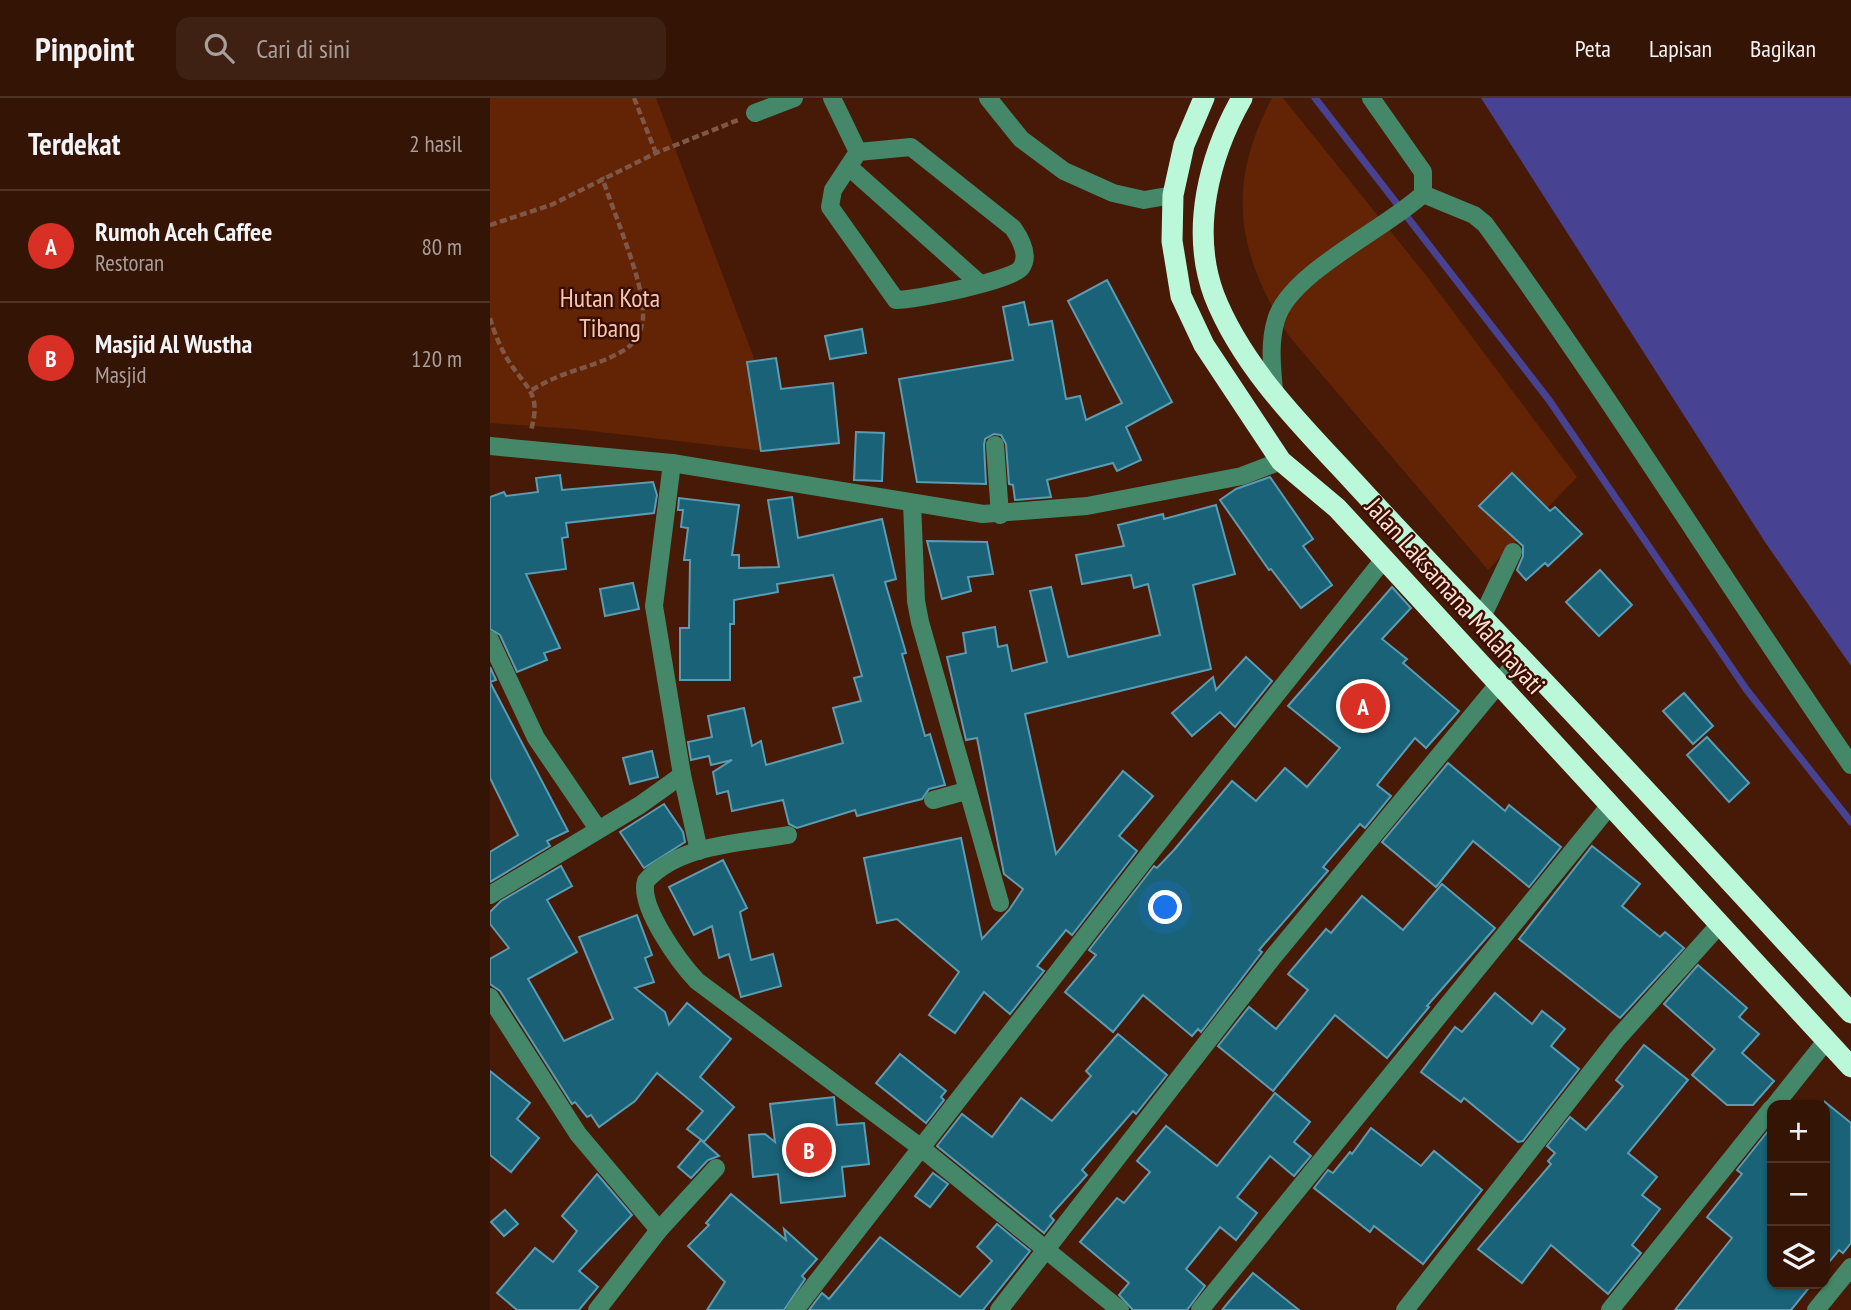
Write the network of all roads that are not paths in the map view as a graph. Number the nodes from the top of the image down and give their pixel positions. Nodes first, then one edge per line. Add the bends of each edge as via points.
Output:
1 (794, 98) edge
2 (832, 98) edge
3 (988, 98) edge
4 (1204, 98) edge
5 (1242, 98) edge
6 (1371, 98) edge
7 (755, 113) road end
8 (854, 159) junction
9 (1173, 195) junction
10 (1418, 198) junction
11 (979, 283) junction
12 (1274, 391) junction
13 (995, 445) dead end
14 (490, 446) edge
15 (1281, 461) junction
16 (672, 463) junction
17 (912, 503) junction
18 (1000, 514) junction
19 (1513, 552) dead end
20 (1384, 559) junction
21 (1482, 617) junction
22 (490, 640) edge
23 (1519, 659) junction
24 (1495, 684) junction
25 (1851, 765) edge
26 (682, 775) junction
27 (966, 791) junction
28 (933, 800) dead end
29 (1611, 804) junction
30 (598, 829) junction
31 (788, 835) dead end
32 (699, 851) junction
33 (490, 895) edge
34 (1000, 903) dead end
35 (1720, 924) junction
36 (490, 997) edge
37 (1851, 1013) edge
38 (1826, 1041) junction
39 (1851, 1067) edge
40 (1779, 1100) edge
41 (1767, 1114) edge
42 (920, 1147) junction
43 (716, 1168) dead end
44 (659, 1230) junction
45 (1046, 1250) junction
46 (1851, 1267) edge
47 (597, 1310) edge
48 (795, 1310) edge
49 (999, 1310) edge
50 (1120, 1310) edge
51 (1200, 1310) edge
52 (1405, 1310) edge
53 (1610, 1310) edge
54 (1816, 1310) edge

1 - 7 street
2 - 8 street
3 - 9 street via 1021,139 1064,171 1113,193 1144,200
4 - 9 highway, Jalan Laksamana Malahayati via 1184,145
5 - 12 highway, Jalan Laksamana Malahayati via 1223,134 1206,191 1204,240 1214,294 1232,331
6 - 10 street via 1423,172
8 - 11 street
8 - 11 street via 833,190 830,207 893,298
8 - 11 street via 911,147 1013,228 1021,239 1025,261 1021,268
9 - 15 highway, Jalan Laksamana Malahayati via 1172,241 1189,318
10 - 12 street via 1301,283 1281,307 1272,354
10 - 25 street via 1474,215 1485,224 1561,328
12 - 21 highway, Jalan Laksamana Malahayati via 1328,455
13 - 18 street
14 - 16 street
15 - 18 street via 1193,487 1087,506
15 - 20 highway, Jalan Laksamana Malahayati via 1337,508
16 - 17 street
16 - 26 street via 654,606
17 - 18 street
17 - 27 street via 916,601
19 - 21 street
20 - 24 highway, Jalan Laksamana Malahayati
20 - 42 street
21 - 23 highway, Jalan Laksamana Malahayati
22 - 30 street via 536,738
23 - 24 street
23 - 37 highway, Jalan Laksamana Malahayati via 1643,786
24 - 29 highway, Jalan Laksamana Malahayati
24 - 45 street via 1273,957
26 - 30 street
26 - 32 street
27 - 28 street
27 - 34 street
29 - 35 highway, Jalan Laksamana Malahayati
29 - 51 street
30 - 33 street
31 - 32 street
32 - 42 street via 654,872 644,887 660,927 684,967
35 - 38 highway, Jalan Laksamana Malahayati
35 - 52 street via 1616,1039
36 - 44 street via 578,1134
38 - 39 highway, Jalan Laksamana Malahayati
38 - 40 street
41 - 53 street
42 - 45 street
42 - 48 street
43 - 44 street
44 - 47 street
45 - 49 street
45 - 50 street
46 - 54 street

